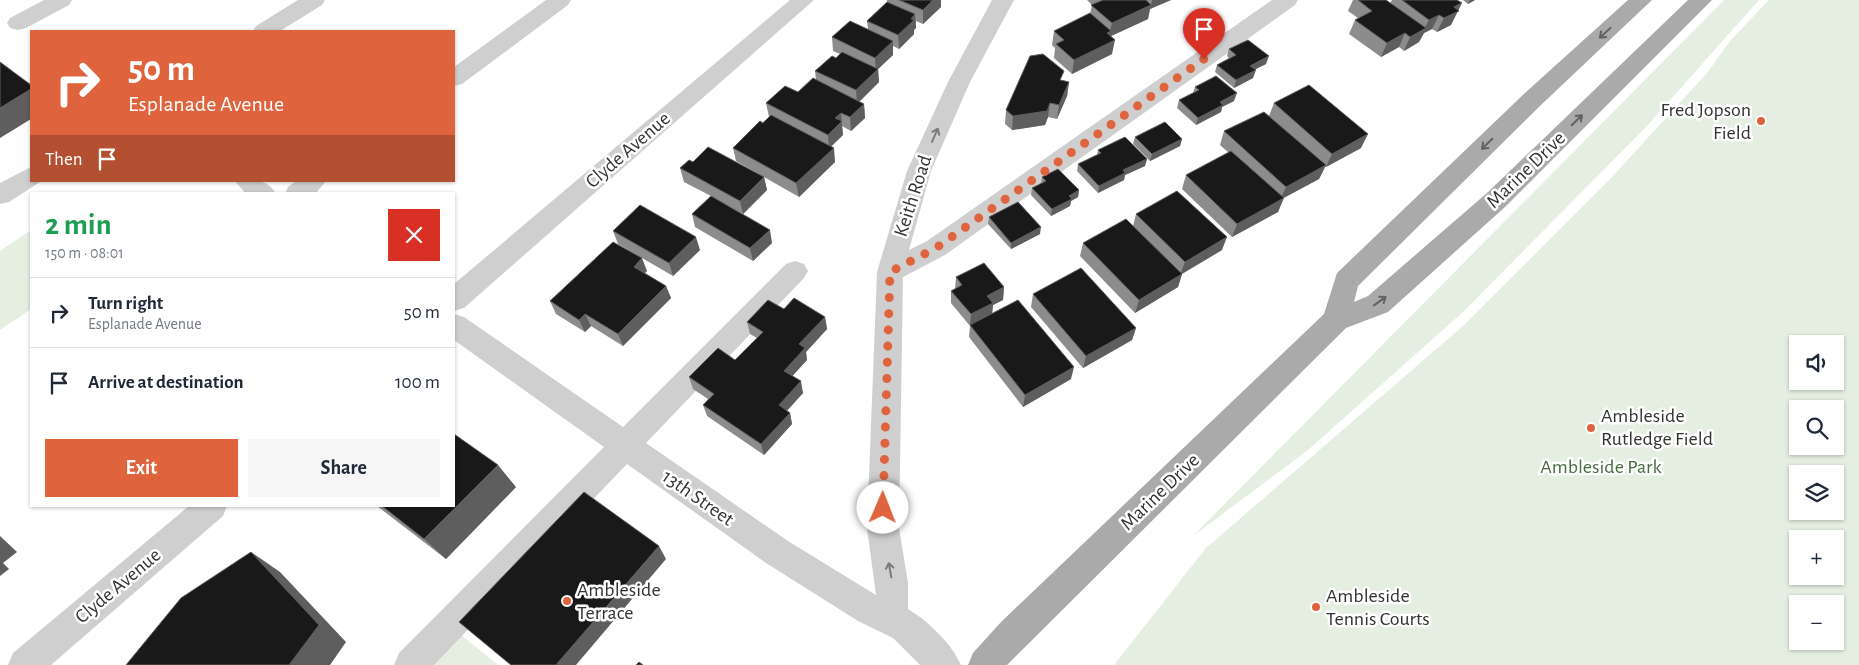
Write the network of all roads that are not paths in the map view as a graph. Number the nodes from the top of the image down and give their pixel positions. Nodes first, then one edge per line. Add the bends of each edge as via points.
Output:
1 (60, 0) edge
2 (314, 0) edge
3 (560, 0) edge
4 (803, 0) edge
5 (1003, 0) edge
6 (1287, 0) edge
7 (1641, 0) edge
8 (1701, 0) edge
9 (1258, 7) edge
10 (0, 10) edge
11 (25, 28) edge
12 (266, 30) edge
13 (455, 77) edge
14 (30, 177) edge
15 (247, 182) edge
16 (313, 182) edge
17 (261, 192) edge
18 (300, 192) edge
19 (0, 195) edge
20 (795, 271) dead end
21 (890, 272) junction
22 (455, 299) edge
23 (1336, 320) junction
24 (455, 326) edge
25 (624, 447) junction
26 (211, 507) edge
27 (892, 618) junction
28 (25, 665) edge
29 (411, 665) edge
30 (944, 665) edge
31 (985, 665) edge

1 - 11 street
2 - 12 street
3 - 13 street
4 - 22 street, Clyde Avenue
21 -> 5 street, Keith Road via 919,171 959,82
6 - 9 street
7 -> 23 main road via 1534,98 1346,281
23 -> 8 main road, Marine Drive via 1378,304 1496,200
9 - 21 street via 936,248
10 - 11 street
14 - 19 street
15 - 17 street
16 - 18 street
20 - 25 street
27 -> 21 street, Keith Road via 892,583 883,528
23 - 31 main road, Marine Drive
24 - 25 street, 13th Street
25 - 27 street, 13th Street via 777,552 870,610
25 - 29 street
26 - 28 street, Clyde Avenue
27 - 30 street, 13th Street via 905,626

